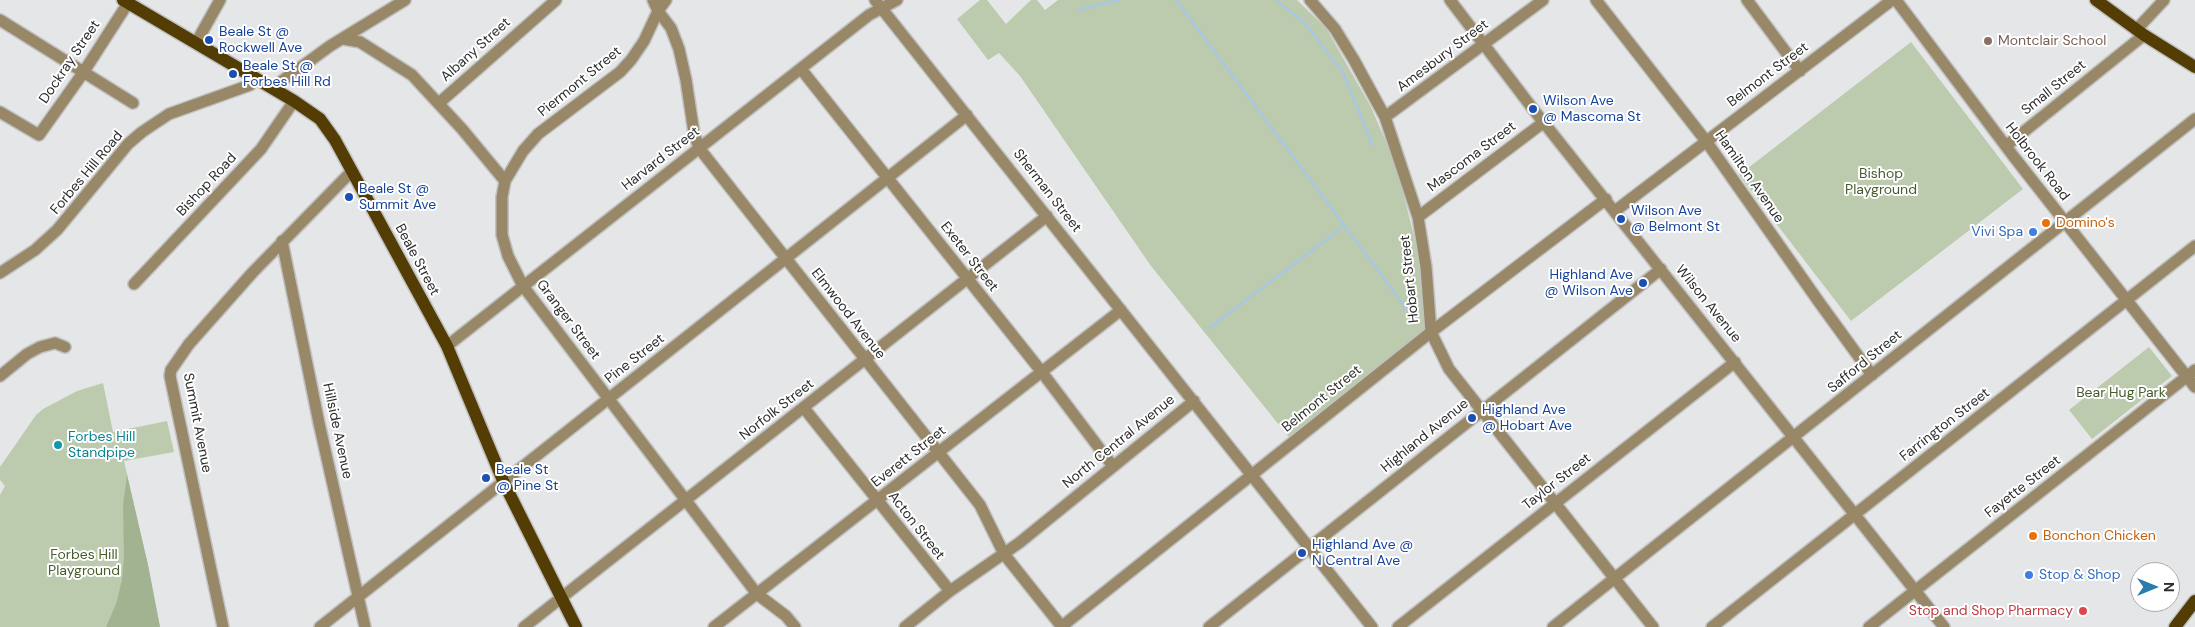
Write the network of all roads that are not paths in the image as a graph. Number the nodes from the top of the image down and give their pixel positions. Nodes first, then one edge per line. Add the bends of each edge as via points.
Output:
1 (220, 0) edge
2 (406, 0) edge
3 (556, 0) edge
4 (653, 0) edge
5 (666, 0) edge
6 (897, 0) edge
7 (1310, 0) edge
8 (1450, 0) edge
9 (1543, 0) edge
10 (1596, 0) edge
11 (1748, 0) edge
12 (1894, 0) edge
13 (2096, 0) edge
14 (2164, 0) edge
15 (125, 1) edge
16 (878, 4) edge
17 (658, 11) junction
18 (0, 20) edge
19 (2140, 32) junction
20 (342, 39) junction
21 (196, 43) junction
22 (1484, 44) junction
23 (2195, 67) edge
24 (801, 69) junction
25 (1800, 70) junction
26 (83, 73) junction
27 (255, 77) junction
28 (277, 90) junction
29 (294, 100) junction
30 (133, 103) dead end
31 (439, 103) junction
32 (0, 112) edge
33 (967, 115) junction
34 (1385, 117) junction
35 (2195, 120) edge
36 (1544, 122) junction
37 (1706, 141) junction
38 (2006, 146) junction
39 (699, 148) junction
40 (352, 170) junction
41 (887, 178) junction
42 (504, 181) junction
43 (1606, 199) junction
44 (1615, 211) junction
45 (1047, 216) junction
46 (1418, 216) junction
47 (2065, 222) junction
48 (282, 241) junction
49 (2195, 246) edge
50 (786, 259) junction
51 (1660, 269) junction
52 (0, 273) edge
53 (967, 279) junction
54 (134, 284) dead end
55 (523, 286) junction
56 (2127, 300) junction
57 (1121, 310) junction
58 (1431, 332) junction
59 (447, 346) junction
60 (65, 348) dead end
61 (865, 360) junction
62 (1735, 362) junction
63 (1041, 371) junction
64 (2191, 373) edge
65 (1872, 375) junction
66 (0, 376) edge
67 (2195, 387) edge
68 (609, 399) junction
69 (1194, 401) junction
70 (804, 408) junction
71 (1481, 410) junction
72 (1794, 438) junction
73 (939, 452) junction
74 (1112, 465) junction
75 (1252, 475) junction
76 (504, 482) junction
77 (877, 500) junction
78 (686, 501) junction
79 (1555, 502) junction
80 (1855, 516) junction
81 (1310, 548) junction
82 (1004, 554) junction
83 (1615, 578) junction
84 (1915, 590) junction
85 (950, 592) junction
86 (757, 594) junction
87 (358, 597) junction
88 (562, 598) junction
89 (2195, 600) edge
90 (223, 627) edge
91 (320, 627) edge
92 (365, 627) edge
93 (524, 627) edge
94 (576, 627) edge
95 (714, 627) edge
96 (795, 627) edge
97 (905, 627) edge
98 (1062, 627) edge
99 (1209, 627) edge
100 (1372, 627) edge
101 (1398, 627) edge
102 (1553, 627) edge
103 (1653, 627) edge
104 (1712, 627) edge
105 (1869, 627) edge
106 (1944, 627) edge
107 (2175, 627) edge

1 - 21 street
2 - 20 street
3 - 31 street, Albany Street
4 - 17 street, Elmwood Avenue
5 - 17 street, Piermont Street
6 - 16 street, Harvard Street
7 - 34 street, Hobart Street via 1335,29
8 - 22 street, Wilson Avenue
9 - 22 street, Amesbury Street
10 - 37 street, Hamilton Avenue
11 - 25 street
12 - 25 street, Belmont Street
12 - 38 street, Holbrook Road
13 - 19 main road
14 - 19 street, Small Street
15 - 21 main road, Beale Street
15 - 26 street, Dockray Street
16 - 24 street, Harvard Street
16 - 33 street, Sherman Street
17 - 39 street, Elmwood Avenue via 671,28 682,59
17 - 42 street, Piermont Street via 631,60 620,72 538,134
18 - 26 street
19 - 23 main road
19 - 38 street, Small Street
20 - 28 street via 282,81
20 - 31 street via 360,42 412,76
21 - 27 main road, Beale Street
22 - 34 street, Amesbury Street
22 - 36 street, Wilson Avenue
24 - 39 street, Harvard Street
24 - 41 street, Exeter Street
25 - 37 street, Belmont Street
26 - 30 street
26 - 32 street, Dockray Street via 38,135
27 - 28 main road, Beale Street
27 - 52 street, Forbes Hill Road via 250,85 175,112 142,132 128,144 57,230 35,250
28 - 29 main road, Beale Street
29 - 40 main road, Beale Street via 320,120
29 - 54 street, Bishop Road via 261,149
31 - 42 street
33 - 41 street, Pine Street
33 - 45 street, Sherman Street
34 - 46 street, Hobart Street
35 - 47 street, Safford Street
36 - 43 street, Wilson Avenue
36 - 46 street, Mascoma Street
37 - 44 street, Belmont Street
37 - 65 street, Hamilton Avenue
38 - 47 street, Holbrook Road
39 - 50 street, Elmwood Avenue
39 - 55 street, Harvard Street
40 - 48 street, Summit Avenue
40 - 59 main road, Beale Street
41 - 50 street, Pine Street
41 - 53 street, Exeter Street
42 - 55 street, Granger Street via 502,235
43 - 44 street, Wilson Avenue
43 - 58 street, Belmont Street
44 - 51 street, Wilson Avenue
45 - 53 street, Norfolk Street
45 - 57 street, Sherman Street
46 - 58 street, Hobart Street
47 - 56 street, Holbrook Road
47 - 65 street, Safford Street
48 - 87 street, Hillside Avenue
48 - 90 street, Summit Avenue via 189,344 170,376
49 - 56 street, Farrington Street
50 - 61 street, Elmwood Avenue
50 - 68 street, Pine Street
51 - 62 street, Wilson Avenue
51 - 71 street, Highland Avenue
53 - 61 street, Norfolk Street
53 - 63 street, Exeter Street
55 - 59 street, Harvard Street
55 - 68 street, Granger Street
56 - 64 street, Holbrook Road
56 - 80 street, Farrington Street
57 - 63 street, Everett Street
57 - 69 street, Sherman Street
58 - 71 street, Hobart Street via 1449,369
58 - 75 street, Belmont Street
59 - 76 main road, Beale Street
60 - 66 street via 55,343 40,347
61 - 70 street, Norfolk Street
61 - 73 street, Elmwood Avenue
62 - 72 street, Wilson Avenue
62 - 79 street, Taylor Street
63 - 73 street, Everett Street
63 - 74 street, Exeter Street
64 - 67 street, Holbrook Road
64 - 84 street, Fayette Street
65 - 72 street, Safford Street
68 - 76 street, Pine Street
68 - 78 street, Granger Street
69 - 74 street, North Central Avenue
69 - 75 street, North Central Avenue
70 - 77 street, Acton Street
70 - 78 street, Norfolk Street
71 - 79 street, Hobart Street
71 - 81 street, Highland Avenue
72 - 80 street, Wilson Avenue
72 - 83 street, Safford Street
73 - 77 street, Everett Street
73 - 82 street, Elmwood Avenue via 980,505
74 - 82 street, North Central Avenue
75 - 81 street, North Central Avenue
75 - 98 street, Belmont Street
76 - 87 street, Pine Street
76 - 88 main road, Beale Street
77 - 85 street, Acton Street
77 - 86 street, Everett Street
78 - 86 street, Granger Street
78 - 88 street, Norfolk Street
79 - 83 street, Hobart Street
79 - 101 street, Taylor Street
80 - 84 street, Wilson Avenue
80 - 104 street, Farrington Street
81 - 99 street, Highland Avenue
81 - 100 street, North Central Avenue
82 - 85 street, North Central Avenue
82 - 98 street, Elmwood Avenue
83 - 102 street, Safford Street
83 - 103 street, Hobart Street
84 - 105 street, Fayette Street
84 - 106 street, Wilson Avenue
85 - 97 street, North Central Avenue
86 - 95 street, Everett Street
86 - 96 street, Granger Street
87 - 91 street, Pine Street
87 - 92 street, Hillside Avenue
88 - 93 street, Norfolk Street
88 - 94 main road, Beale Street
89 - 107 main road

